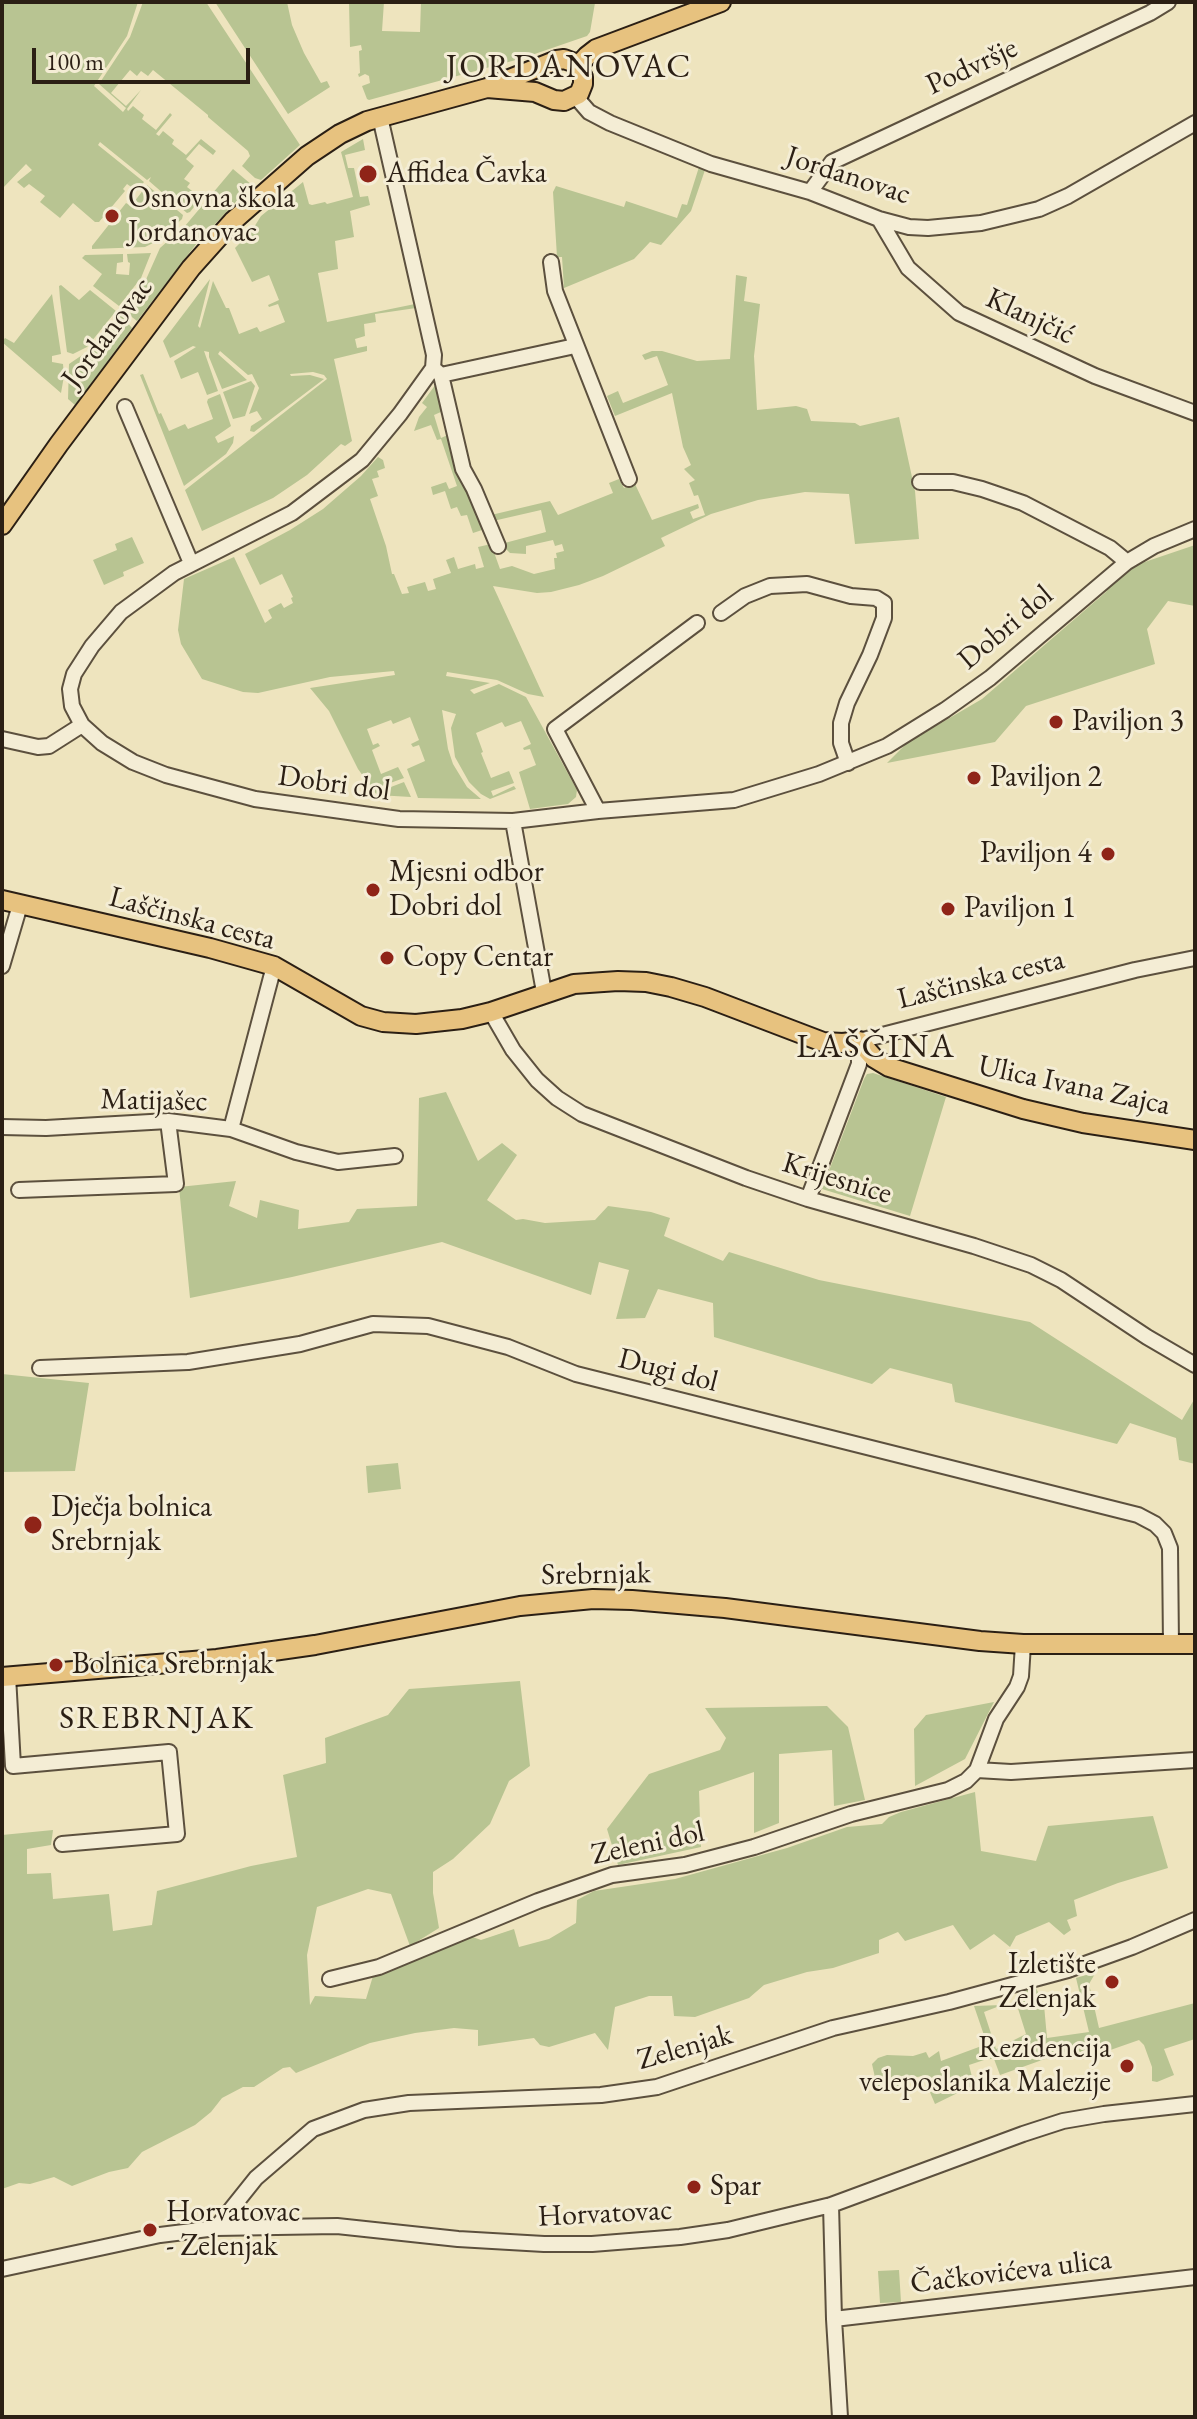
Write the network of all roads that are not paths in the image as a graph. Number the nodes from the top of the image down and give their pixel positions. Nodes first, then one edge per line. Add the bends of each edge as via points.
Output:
1 (721, 2) edge
2 (1168, 2) edge
3 (548, 65) junction
4 (578, 66) junction
5 (487, 88) junction
6 (576, 97) junction
7 (551, 98) junction
8 (380, 117) junction
9 (1195, 123) edge
10 (810, 192) junction
11 (879, 219) junction
12 (551, 262) dead end
13 (575, 346) junction
14 (437, 372) junction
15 (125, 407) dead end
16 (1195, 413) edge
17 (629, 479) dead end
18 (920, 482) dead end
19 (2, 525) edge
20 (1195, 529) edge
21 (498, 546) dead end
22 (1127, 562) junction
23 (191, 563) junction
24 (721, 613) dead end
25 (697, 623) dead end
26 (82, 725) junction
27 (2, 739) edge
28 (848, 763) junction
29 (598, 811) junction
30 (513, 821) junction
31 (11, 903) edge
32 (1195, 958) edge
33 (2, 966) edge
34 (274, 966) junction
35 (544, 992) junction
36 (491, 1012) junction
37 (859, 1041) junction
38 (168, 1121) junction
39 (2, 1127) edge
40 (231, 1129) junction
41 (1195, 1140) edge
42 (395, 1156) dead end
43 (19, 1190) dead end
44 (808, 1199) junction
45 (1195, 1365) edge
46 (40, 1368) dead end
47 (1023, 1644) junction
48 (1195, 1644) edge
49 (1171, 1645) junction
50 (5, 1676) edge
51 (1195, 1760) edge
52 (8, 1766) edge
53 (977, 1770) junction
54 (62, 1844) dead end
55 (1195, 1920) edge
56 (330, 1979) dead end
57 (1195, 2104) edge
58 (831, 2205) junction
59 (216, 2228) junction
60 (2, 2269) edge
61 (1195, 2277) edge
62 (834, 2319) junction
63 (840, 2417) edge

1 - 4 main road via 596,49
2 - 10 street, Podvršje via 832,162
3 - 4 main road via 564,59
3 - 5 main road
3 - 7 main road via 542,80
4 - 6 main road via 583,84
5 - 7 main road
5 - 8 main road, Jordanovac
6 - 7 main road
6 - 10 street, Jordanovac via 594,115 639,135 711,164
8 - 14 street
8 - 19 main road, Jordanovac via 307,156 233,221 191,268
9 - 11 street, Jordanovac via 1039,209 981,223 928,228
10 - 11 street, Jordanovac
11 - 16 street, Klanjčić via 908,268 959,313 1095,376
12 - 13 street via 555,291
13 - 14 street
13 - 17 street
14 - 21 street via 463,469
14 - 23 street via 362,460 292,513
15 - 23 street
18 - 22 street via 953,482 1023,503
20 - 22 street, Dobri dol
22 - 28 street, Dobri dol via 990,678 887,746
23 - 26 street via 121,612 92,646 70,689
24 - 28 street via 770,586 807,584 884,603 884,618 841,723
25 - 29 street via 555,729
26 - 27 street via 49,746
26 - 30 street, Dobri dol via 133,762 255,799 399,819
28 - 29 street, Dobri dol via 734,800
29 - 30 street, Dobri dol
30 - 35 street
31 - 33 street
31 - 34 main road, Laščinska cesta
32 - 37 street, Laščinska cesta
34 - 36 main road, Laščinska cesta via 361,1016 383,1022 446,1022
34 - 40 street
35 - 36 main road, Laščinska cesta
35 - 37 main road, Laščinska cesta via 592,982 646,982 705,997 823,1042
36 - 44 street, Krijesnice via 537,1080 582,1114
37 - 41 main road, Ulica Ivana Zajca via 889,1067 1011,1106
37 - 44 street via 857,1069
38 - 39 street, Matijašec
38 - 40 street, Matijašec
38 - 43 street via 176,1184
40 - 42 street, Matijašec via 338,1162
44 - 45 street, Krijesnice via 1031,1265
46 - 49 street, Dugi dol via 188,1362 300,1344 373,1324 428,1326 508,1347 576,1374 1138,1515 1164,1533 1170,1548
47 - 49 main road, Srebrnjak
47 - 50 main road, Srebrnjak via 672,1603 593,1599 520,1606 266,1653
47 - 53 street via 1017,1687 996,1719
48 - 49 main road, Srebrnjak
50 - 52 street
51 - 53 street
52 - 54 street via 169,1752 177,1834
53 - 56 street, Zeleni dol via 948,1790 851,1814 754,1847 685,1865 612,1875 379,1967
55 - 59 street, Zelenjak via 1068,1970 833,2028 657,2087 364,2110 313,2129 256,2178
57 - 58 street, Horvatovac via 1063,2121
58 - 59 street, Horvatovac via 728,2230 592,2244 503,2243 337,2226
58 - 62 street
59 - 60 street, Horvatovac
61 - 62 street, Čačkovićeva ulica
62 - 63 street

